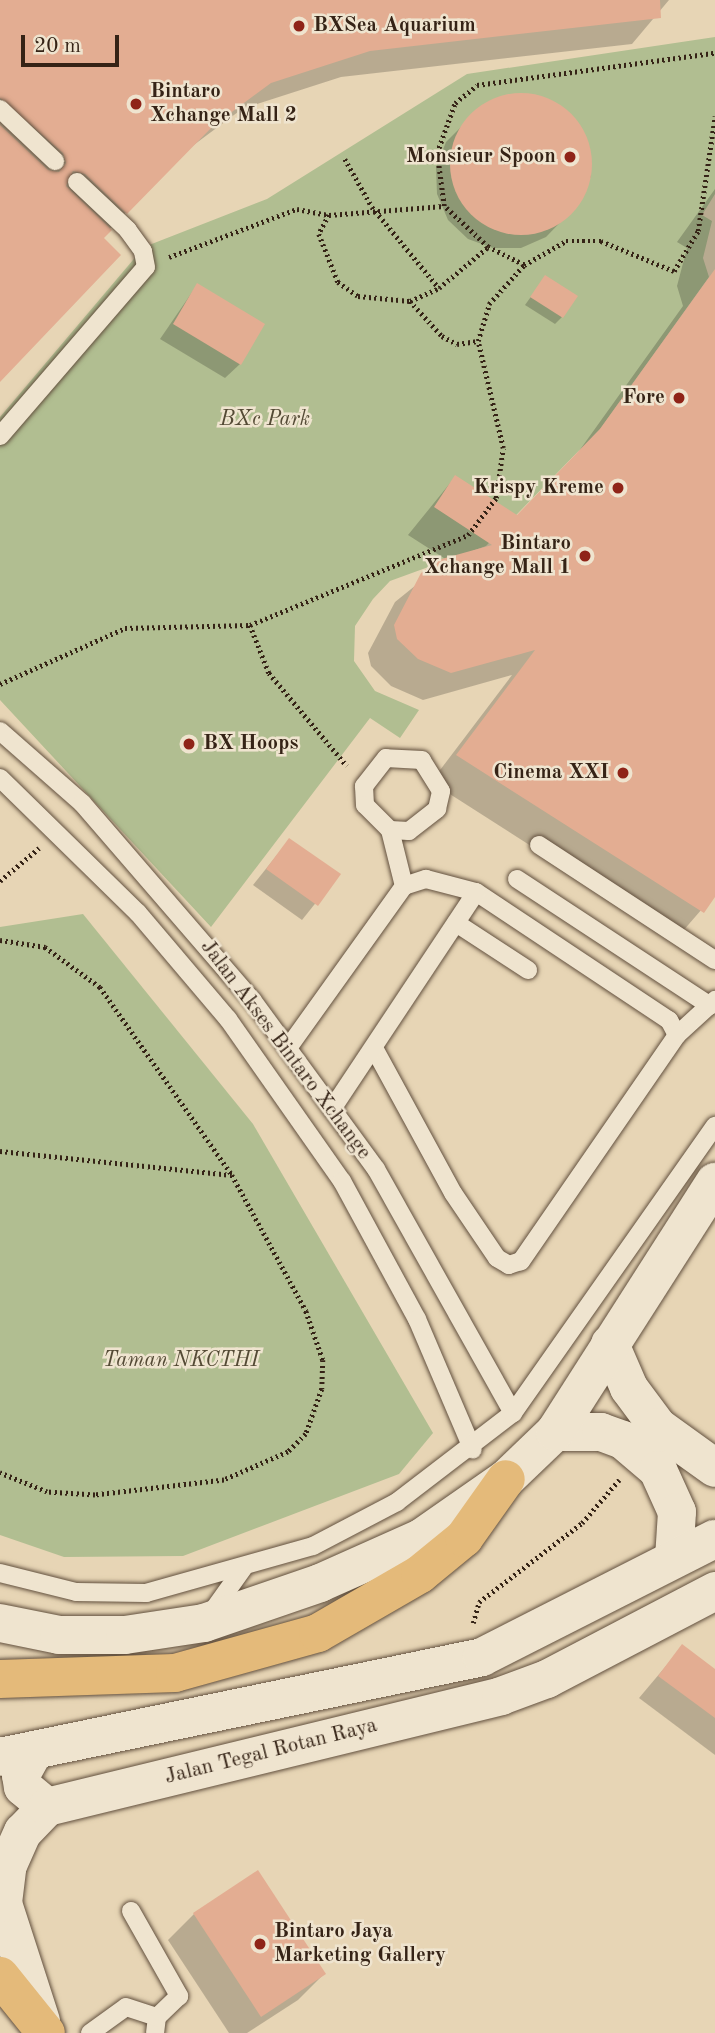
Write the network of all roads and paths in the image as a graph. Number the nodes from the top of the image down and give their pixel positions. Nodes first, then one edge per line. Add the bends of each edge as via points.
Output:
1 (715, 53) edge
2 (0, 109) edge
3 (715, 116) edge
4 (345, 159) dead end
5 (55, 161) dead end
6 (77, 183) dead end
7 (444, 206) junction
8 (372, 208) junction
9 (328, 215) junction
10 (488, 247) junction
11 (524, 265) junction
12 (146, 267) junction
13 (439, 288) junction
14 (410, 301) junction
15 (478, 341) junction
16 (0, 436) edge
17 (250, 625) junction
18 (0, 684) edge
19 (0, 731) edge
20 (0, 778) edge
21 (364, 786) junction
22 (57, 830) junction
23 (390, 830) junction
24 (539, 845) dead end
25 (517, 879) dead end
26 (0, 881) edge
27 (404, 886) junction
28 (476, 892) junction
29 (456, 923) junction
30 (0, 940) edge
31 (715, 960) edge
32 (528, 970) dead end
33 (713, 1003) edge
34 (677, 1035) junction
35 (288, 1048) junction
36 (375, 1050) junction
37 (332, 1109) junction
38 (715, 1126) edge
39 (0, 1151) edge
40 (232, 1175) junction
41 (715, 1182) edge
42 (610, 1344) junction
43 (513, 1413) junction
44 (555, 1432) junction
45 (473, 1450) junction
46 (642, 1453) junction
47 (715, 1468) edge
48 (0, 1473) edge
49 (506, 1479) junction
50 (715, 1539) edge
51 (674, 1558) junction
52 (244, 1567) junction
53 (0, 1573) edge
54 (715, 1591) edge
55 (0, 1623) edge
56 (204, 1623) junction
57 (482, 1657) junction
58 (0, 1679) edge
59 (17, 1755) edge
60 (47, 1807) junction
61 (131, 1911) dead end
62 (0, 1976) edge
63 (156, 2025) edge
64 (46, 2032) edge
65 (90, 2033) edge

1 - 7 path via 477,85 455,103 437,153
2 - 5 lane
3 - 11 path via 698,231 674,271 601,241 566,241
4 - 8 path
6 - 12 lane via 128,230 144,251
7 - 8 path via 418,212
7 - 10 path
8 - 9 path
8 - 13 path
9 - 12 path via 297,209
9 - 14 path via 319,234 338,282 358,296
10 - 11 path
10 - 13 path
11 - 15 path via 489,304
12 - 16 lane
13 - 14 path
14 - 15 path via 442,336 457,344
15 - 17 path via 503,448 496,498 468,535
17 - 18 path via 125,628
17 - 21 path via 269,673
19 - 35 lane, Jalan Akses Bintaro Xchange via 82,803
20 - 22 lane, Jalan Akses Bintaro Xchange
21 - 23 lane via 365,805
21 - 23 lane via 371,769 395,756 422,760 435,774 441,791 426,824
22 - 26 path
22 - 45 lane, Jalan Akses Bintaro Xchange via 228,1019 342,1181 417,1319
23 - 27 lane
24 - 31 lane
25 - 33 lane
27 - 28 lane via 451,880
27 - 35 lane
28 - 29 lane
28 - 34 lane via 669,1020
29 - 32 lane
29 - 36 lane
30 - 40 path via 45,947 100,987
33 - 34 lane
34 - 36 lane via 521,1261 509,1265 497,1258 421,1137
35 - 37 lane, Jalan Akses Bintaro Xchange
36 - 37 lane
37 - 43 lane, Jalan Akses Bintaro Xchange via 376,1169
38 - 43 lane
39 - 40 path
40 - 48 path via 306,1311 323,1360 317,1413 306,1434 288,1452 224,1480 156,1492 47,1492
41 - 42 main road
42 - 44 main road
42 - 47 main road via 629,1388 658,1427
43 - 45 lane
44 - 46 main road via 601,1432
44 - 49 main road
45 - 52 lane via 397,1502 313,1546
46 - 51 main road via 664,1480 677,1512
46 - 57 path via 582,1523 479,1602 473,1617
49 - 56 main road via 421,1538 369,1564
49 - 58 main road via 464,1538 420,1574 318,1633 187,1671
50 - 51 main road
51 - 57 main road
52 - 53 lane via 146,1593 76,1592
52 - 56 lane
54 - 60 main road, Jalan Tegal Rotan Raya via 547,1679 501,1696
55 - 56 main road via 59,1635 125,1635
57 - 59 main road
59 - 60 main road via 23,1787
60 - 64 main road via 23,1832 8,1865 3,1903
61 - 63 lane via 179,1996
62 - 64 main road
63 - 65 lane via 126,2007

